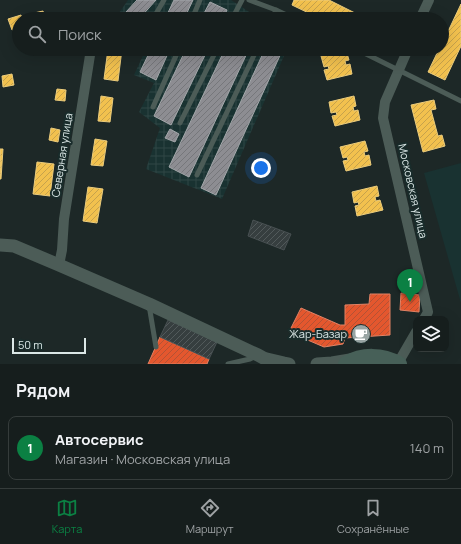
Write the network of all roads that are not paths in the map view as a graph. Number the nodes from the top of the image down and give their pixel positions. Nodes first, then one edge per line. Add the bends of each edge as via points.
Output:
1 (164, 0) edge
2 (200, 0) edge
3 (242, 0) edge
4 (249, 0) edge
5 (429, 0) edge
6 (276, 10) joint
7 (157, 12) edge
8 (195, 12) edge
9 (236, 12) edge
10 (280, 12) edge
11 (423, 12) edge
12 (90, 56) edge
13 (176, 56) edge
14 (214, 56) edge
15 (254, 56) edge
16 (370, 56) edge
17 (405, 56) edge
18 (399, 70) junction
19 (461, 101) edge
20 (153, 107) dead end
21 (180, 123) dead end
22 (197, 175) dead end
23 (0, 245) edge
24 (59, 265) junction
25 (149, 304) junction
26 (426, 316) edge
27 (413, 337) edge
28 (156, 348) dead end
29 (266, 359) edge
30 (353, 361) edge
31 (228, 364) edge
32 (289, 364) edge
33 (317, 364) edge
34 (398, 364) edge

1 - 7 lane
2 - 8 lane
3 - 9 lane
4 - 6 lane
5 - 11 street
6 - 10 lane
12 - 24 street, Северная улица
13 - 20 lane
14 - 21 lane
15 - 22 lane
16 - 18 lane
17 - 18 street, Московская улица
18 - 19 lane
18 - 26 street, Московская улица via 385,102 384,118 428,312
23 - 24 street via 14,246
24 - 25 street
25 - 28 lane
25 - 29 street
27 - 34 street
29 - 31 lane via 250,359
29 - 32 street
30 - 33 street
30 - 34 main road via 370,356 389,359

